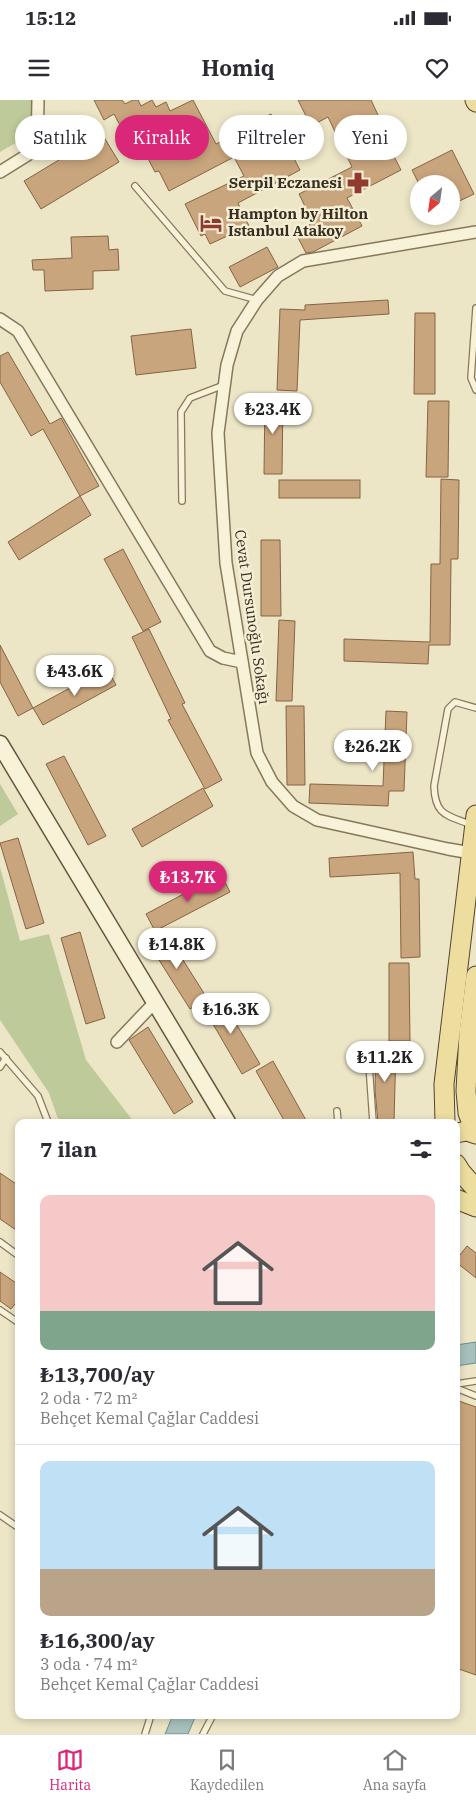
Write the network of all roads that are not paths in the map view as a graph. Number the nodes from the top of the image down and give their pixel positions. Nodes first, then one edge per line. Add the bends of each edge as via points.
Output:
1 (38, 100) edge
2 (0, 172) edge
3 (135, 186) dead end
4 (476, 232) edge
5 (257, 300) junction
6 (476, 308) edge
7 (0, 319) edge
8 (224, 385) junction
9 (476, 390) edge
10 (182, 501) dead end
11 (242, 662) junction
12 (476, 708) edge
13 (0, 744) edge
14 (475, 820) edge
15 (471, 853) junction
16 (476, 976) edge
17 (155, 1002) junction
18 (117, 1042) dead end
19 (472, 1048) edge
20 (0, 1052) edge
21 (6, 1058) junction
22 (370, 1065) dead end
23 (0, 1066) edge
24 (337, 1111) dead end
25 (47, 1119) edge
26 (226, 1119) edge
27 (338, 1119) edge
28 (373, 1119) edge
29 (445, 1119) edge
30 (460, 1133) edge
31 (476, 1134) edge
32 (460, 1170) edge
33 (469, 1182) edge
34 (460, 1201) edge
35 (476, 1207) edge
36 (0, 1242) edge
37 (15, 1253) edge
38 (0, 1310) edge
39 (15, 1320) edge
40 (476, 1381) edge
41 (460, 1383) edge
42 (460, 1390) edge
43 (476, 1396) edge
44 (0, 1515) edge
45 (15, 1525) edge
46 (150, 1719) edge
47 (211, 1719) edge
48 (144, 1734) edge
49 (203, 1734) edge

1 - 2 street via 37,149
3 - 5 lane via 225,291
4 - 5 street, Cevat Dursunoğlu Sokağı via 304,261 278,276
5 - 8 street, Cevat Dursunoğlu Sokağı via 237,331
6 - 9 lane via 472,378
7 - 11 street via 18,331 210,651
8 - 10 lane via 190,398 181,412
8 - 11 street, Cevat Dursunoğlu Sokağı via 218,433 226,553
11 - 15 street, Cevat Dursunoğlu Sokağı via 257,753 272,782 292,806 317,820
12 - 14 lane via 454,702 448,709 434,786 435,798 442,811
13 - 17 main road
14 - 15 main road
15 - 29 main road via 444,1084
16 - 19 main road
17 - 18 street
17 - 26 main road
19 - 31 main road via 466,1091 468,1113
20 - 21 lane
21 - 23 lane
21 - 25 lane via 38,1096
22 - 28 lane
24 - 27 lane
30 - 31 main road
32 - 33 main road
34 - 35 main road
36 - 37 lane
38 - 39 lane
40 - 41 lane
42 - 43 lane
44 - 45 lane
46 - 48 lane
47 - 49 lane

